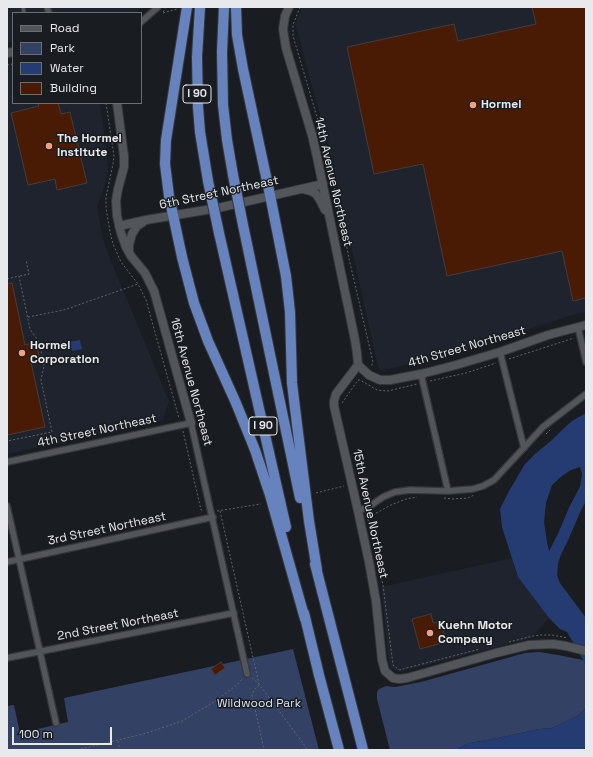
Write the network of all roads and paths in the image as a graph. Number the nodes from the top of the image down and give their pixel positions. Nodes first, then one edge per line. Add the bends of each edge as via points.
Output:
1 (158, 7) edge
2 (166, 7) edge
3 (200, 7) edge
4 (224, 7) edge
5 (236, 7) edge
6 (289, 7) edge
7 (300, 7) edge
8 (183, 8) edge
9 (142, 21) edge
10 (116, 104) edge
11 (323, 184) junction
12 (303, 188) junction
13 (270, 196) junction
14 (172, 215) junction
15 (146, 220) junction
16 (331, 222) junction
17 (119, 226) junction
18 (130, 254) junction
19 (26, 260) dead end
20 (20, 276) junction
21 (7, 279) edge
22 (138, 284) dead end
23 (28, 318) junction
24 (582, 326) edge
25 (580, 337) junction
26 (500, 352) junction
27 (503, 362) junction
28 (586, 362) edge
29 (358, 365) junction
30 (372, 365) dead end
31 (421, 374) junction
32 (423, 383) junction
33 (586, 394) edge
34 (341, 404) dead end
35 (191, 423) junction
36 (555, 426) dead end
37 (185, 435) dead end
38 (543, 436) dead end
39 (7, 442) edge
40 (524, 448) junction
41 (7, 462) edge
42 (352, 485) junction
43 (448, 492) junction
44 (316, 493) dead end
45 (474, 495) dead end
46 (420, 497) dead end
47 (440, 497) dead end
48 (261, 504) dead end
49 (7, 506) edge
50 (220, 510) junction
51 (358, 511) junction
52 (212, 514) junction
53 (19, 560) junction
54 (7, 562) edge
55 (317, 570) junction
56 (234, 613) junction
57 (305, 619) junction
58 (562, 637) dead end
59 (508, 642) dead end
60 (486, 648) dead end
61 (586, 651) edge
62 (40, 652) junction
63 (7, 658) edge
64 (247, 674) junction
65 (259, 684) junction
66 (56, 723) dead end
67 (118, 741) junction
68 (78, 750) edge
69 (120, 750) edge
70 (264, 750) edge
71 (308, 750) edge
72 (339, 750) edge
73 (363, 750) edge

1 - 9 street
2 - 8 path via 162,13
3 - 57 highway, I 90, bridge via 198,107 208,181
4 - 55 highway, I 90, bridge via 223,105 232,175
5 - 13 highway via 240,57
6 - 11 street, 14th Avenue Northeast via 283,29 286,48 312,135
7 - 30 path via 293,25 293,36 328,159
8 - 14 highway via 165,147 166,178
10 - 17 street, 16th Avenue Northeast via 124,156 116,201
11 - 12 street, 6th Street Northeast
11 - 16 street, 14th Avenue Northeast
12 - 13 street, 6th Street Northeast
12 - 16 street via 316,194
13 - 14 street, 6th Street Northeast
13 - 55 highway via 286,276 293,394
14 - 15 street, 6th Street Northeast
14 - 57 highway via 194,303 255,450
15 - 17 street, 6th Street Northeast
15 - 18 street via 137,226 132,234
16 - 29 street, 14th Avenue Northeast
17 - 18 street, 16th Avenue Northeast
18 - 35 street, 16th Avenue Northeast via 145,273 154,291
19 - 20 path via 29,274
20 - 21 path
20 - 23 path
22 - 23 path via 64,310
23 - 39 path via 40,346 44,366 41,380 52,432
24 - 25 street
24 - 26 street, 4th Street Northeast
25 - 27 path
25 - 28 street
26 - 27 street
26 - 31 street, 4th Street Northeast
27 - 32 path
27 - 40 street
29 - 31 street, 4th Street Northeast via 369,375 380,380
29 - 42 street, 15th Avenue Northeast via 336,394 334,401
31 - 32 street
32 - 34 path via 388,391 377,390 358,380
32 - 43 street
33 - 40 street via 543,427
35 - 41 street, 4th Street Northeast
35 - 52 street, 16th Avenue Northeast
36 - 38 path
37 - 52 path via 201,510
40 - 43 street via 494,480 473,489
42 - 44 path
42 - 51 street, 15th Avenue Northeast
43 - 51 street via 395,492
45 - 47 path via 453,499
46 - 60 path via 406,499 368,518 383,585 393,665 399,670
48 - 50 path
49 - 53 street
50 - 52 path
50 - 65 path
51 - 61 street, 15th Avenue Northeast via 373,582 382,660 385,671 393,678 407,678 529,645 552,644
52 - 53 street, 3rd Street Northeast
52 - 56 street, 16th Avenue Northeast
53 - 54 street, 3rd Street Northeast
53 - 62 street
55 - 73 highway, I 90
56 - 62 street, 2nd Street Northeast
56 - 64 street, 16th Avenue Northeast
57 - 72 highway, I 90
58 - 59 path via 541,634
62 - 63 street, 2nd Street Northeast
62 - 66 street
64 - 65 path
64 - 67 path via 214,702 182,721
65 - 70 path via 252,695
65 - 71 path
67 - 68 path
67 - 69 path

